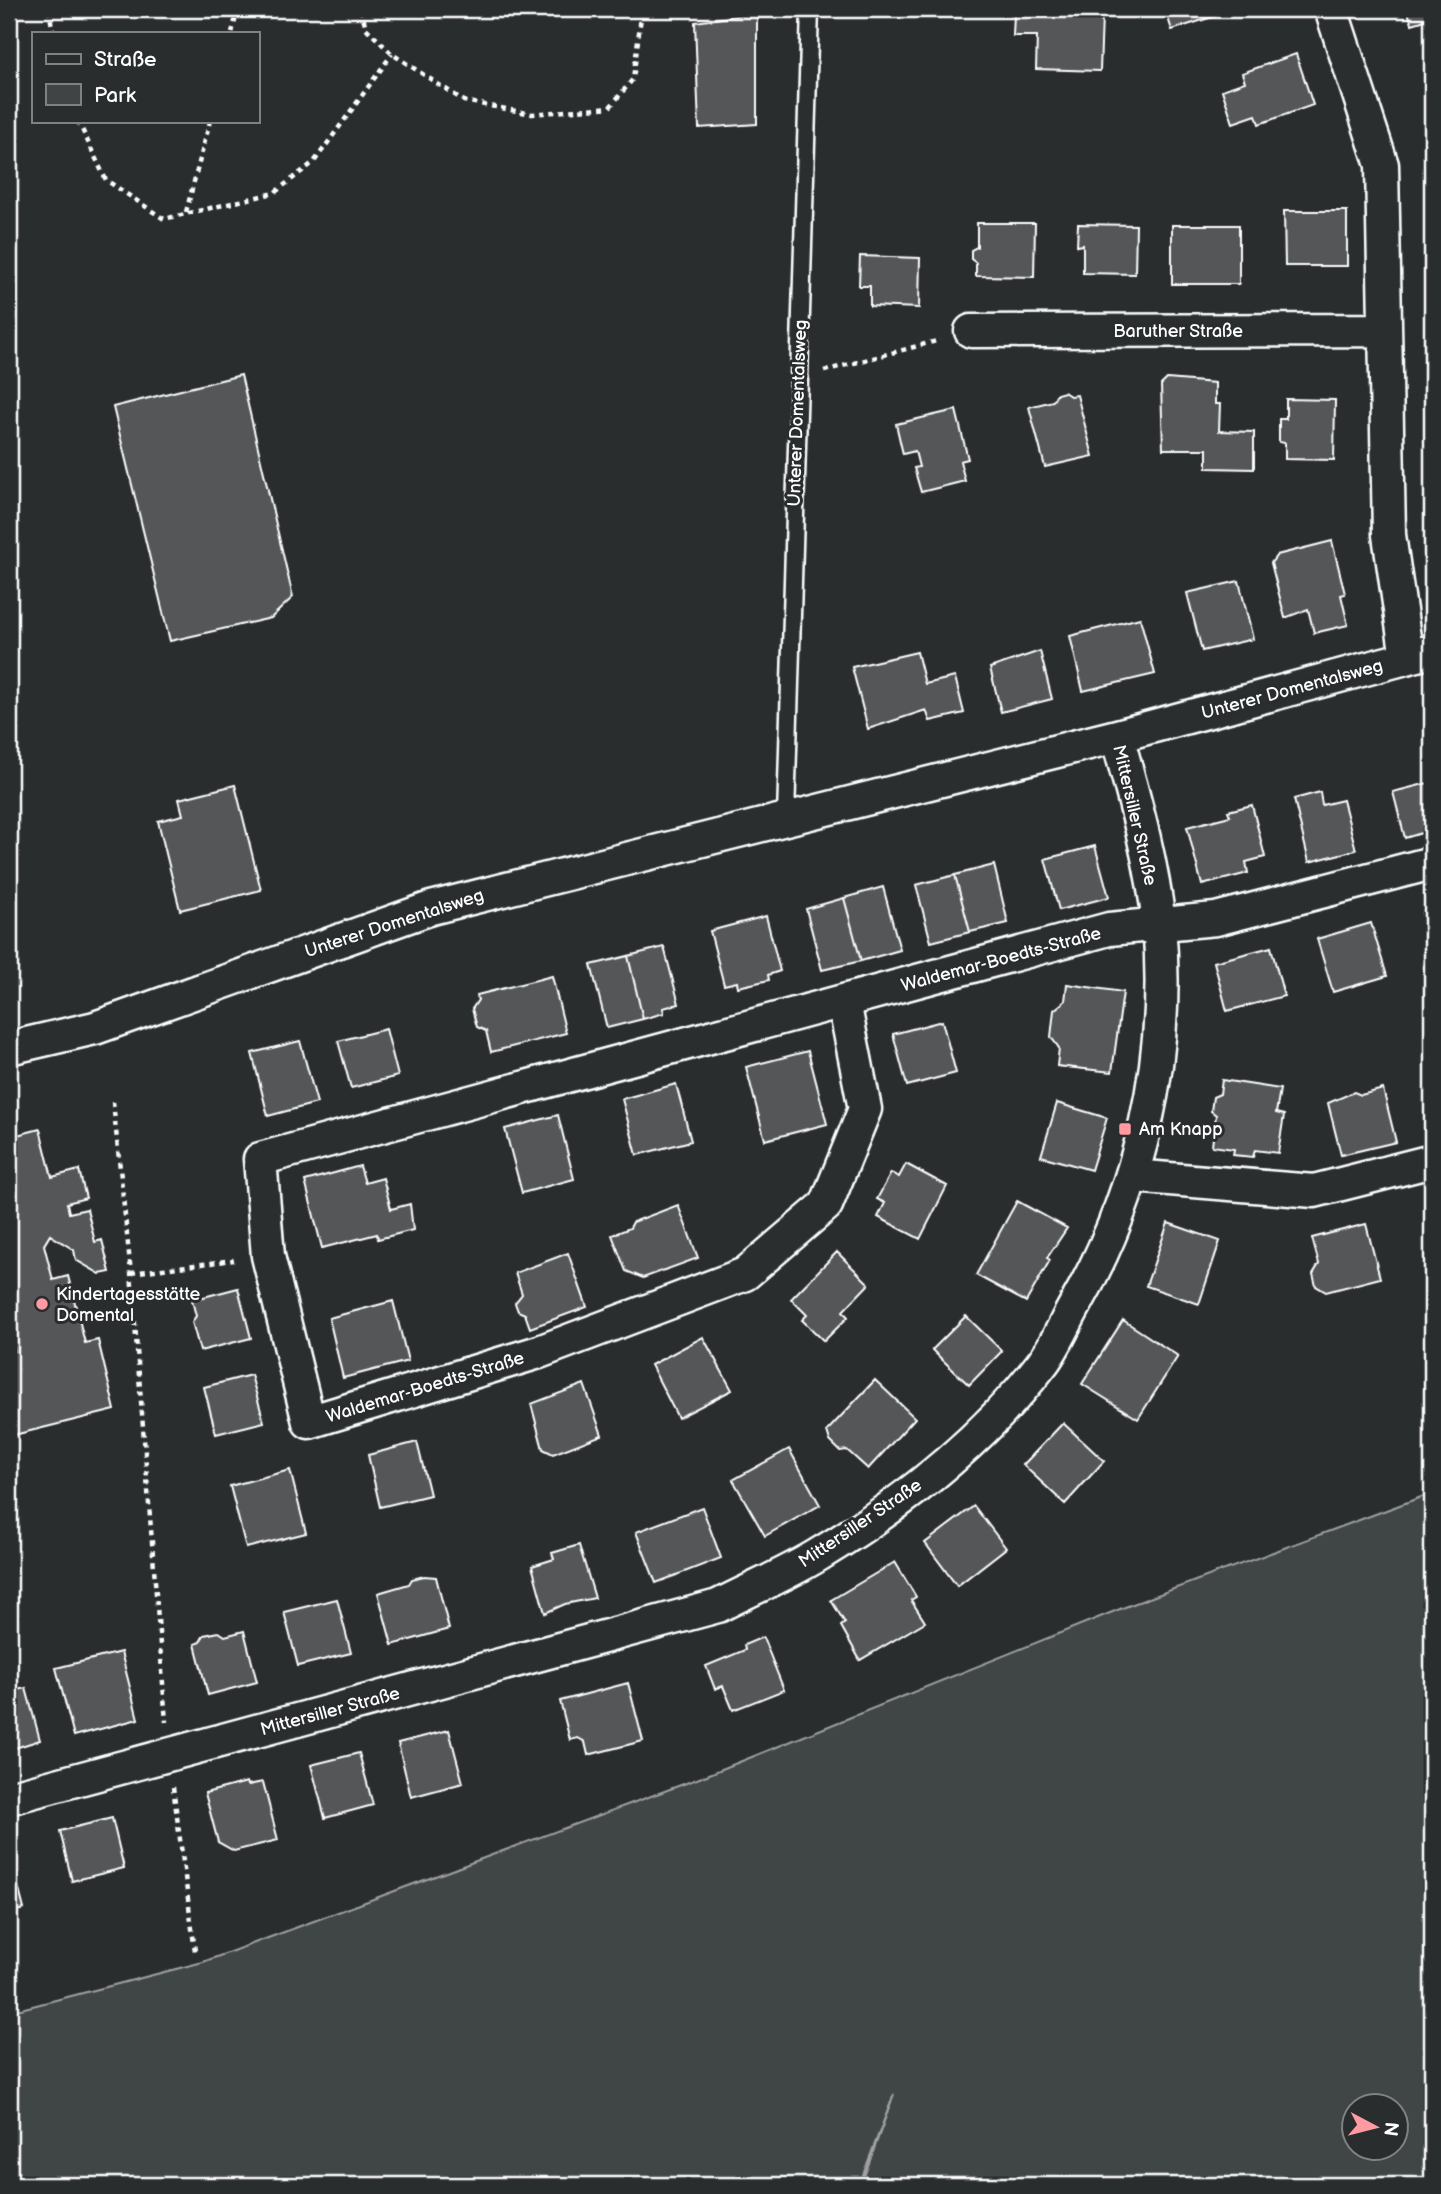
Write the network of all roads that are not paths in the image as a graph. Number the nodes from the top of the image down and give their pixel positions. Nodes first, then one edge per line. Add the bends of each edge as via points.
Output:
1 (810, 9) edge
2 (1331, 9) edge
3 (1385, 330) junction
4 (971, 331) road end
5 (1420, 655) edge
6 (1117, 736) junction
7 (786, 817) junction
8 (1432, 863) edge
9 (1159, 925) junction
10 (844, 1002) junction
11 (9, 1048) edge
12 (1432, 1161) edge
13 (1133, 1176) junction
14 (9, 1798) edge

1 - 7 lane, Unterer Domentalsweg
2 - 3 street via 1382,165
3 - 4 street, Baruther Straße
3 - 5 street via 1389,535
5 - 6 street, Unterer Domentalsweg
6 - 7 street, Unterer Domentalsweg
6 - 9 street, Mittersiller Straße via 1146,841
7 - 11 street, Unterer Domentalsweg via 430,908 95,1028
8 - 9 street via 1216,919
9 - 10 street, Waldemar-Boedts-Straße via 1110,929
9 - 13 street, Mittersiller Straße via 1160,1020 1149,1109
10 - 10 street, Waldemar-Boedts-Straße via 260,1159 268,1256 309,1422 539,1352 745,1274 826,1205 865,1108
12 - 13 street via 1314,1191
13 - 14 street, Mittersiller Straße via 1102,1259 1042,1364 975,1437 903,1498 818,1556 718,1606

